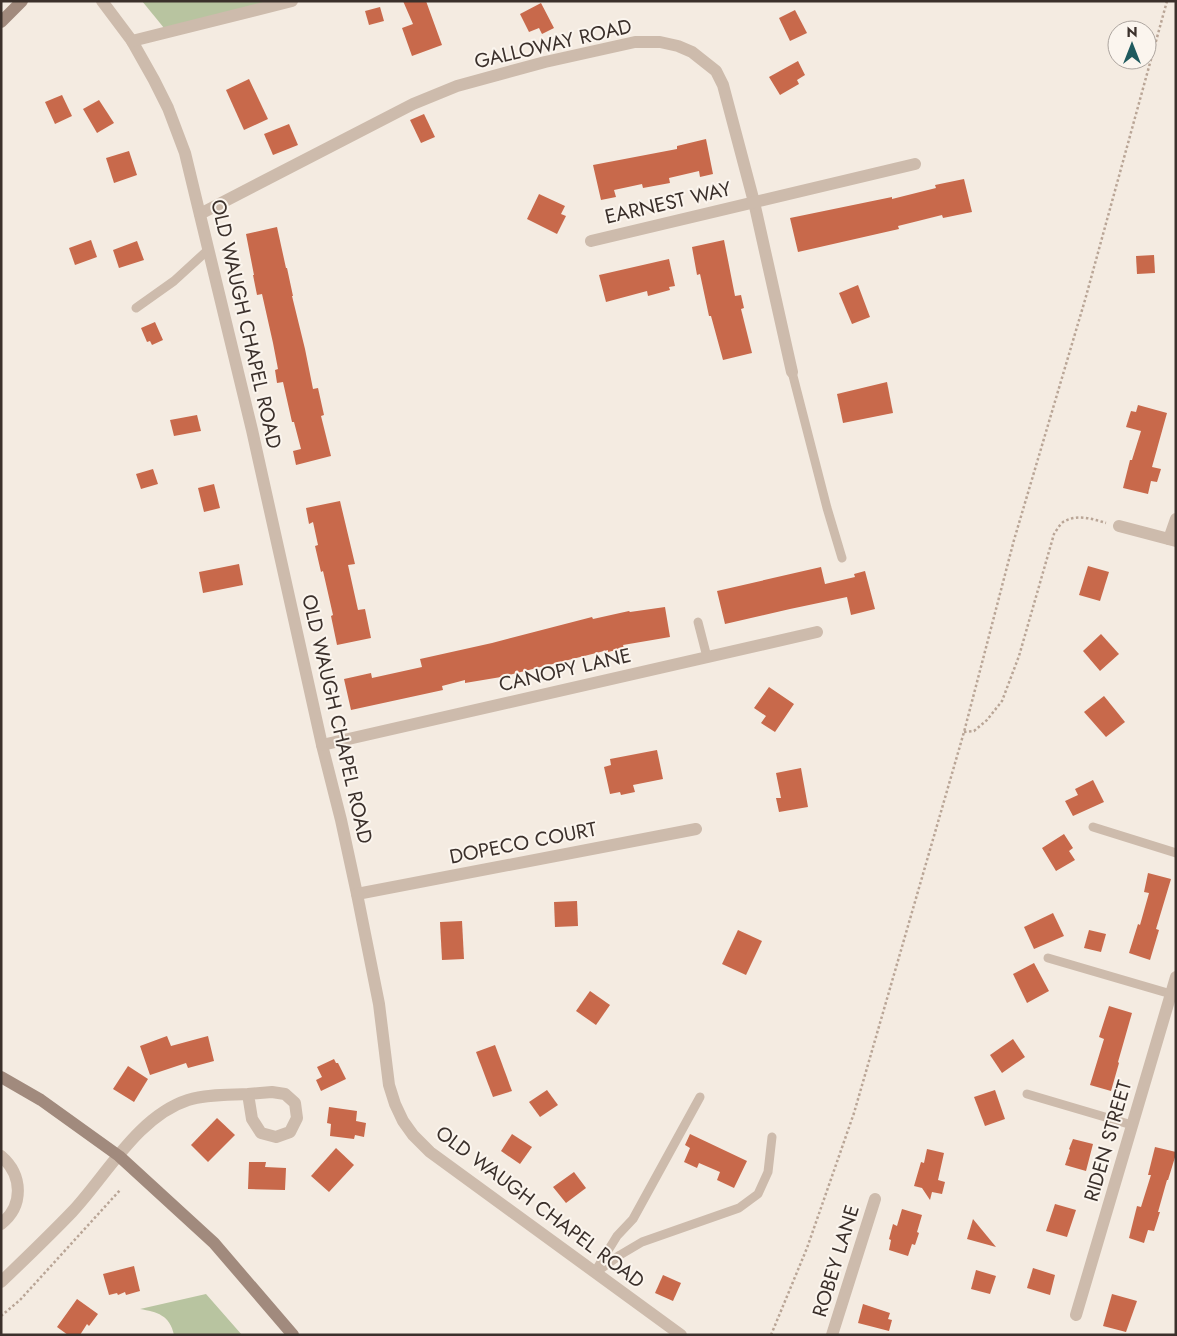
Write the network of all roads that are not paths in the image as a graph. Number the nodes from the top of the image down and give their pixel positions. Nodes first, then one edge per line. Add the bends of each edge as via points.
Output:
1 (22, 1) edge
2 (102, 1) edge
3 (292, 1) edge
4 (1, 22) edge
5 (132, 41) junction
6 (915, 164) dead end
7 (754, 202) junction
8 (200, 214) junction
9 (591, 240) dead end
10 (209, 249) junction
11 (136, 308) dead end
12 (792, 372) joint
13 (1176, 519) edge
14 (1119, 526) road end
15 (1173, 540) edge
16 (842, 558) dead end
17 (698, 622) dead end
18 (817, 632) dead end
19 (707, 657) junction
20 (322, 745) junction
21 (1093, 826) dead end
22 (696, 829) dead end
23 (1176, 853) edge
24 (357, 894) junction
25 (1048, 958) dead end
26 (1176, 977) edge
27 (1171, 994) junction
28 (1, 1077) edge
29 (248, 1094) dead end
30 (1027, 1094) dead end
31 (700, 1097) dead end
32 (1132, 1126) junction
33 (772, 1137) dead end
34 (1, 1156) edge
35 (118, 1156) junction
36 (875, 1199) dead end
37 (1, 1224) edge
38 (595, 1273) junction
39 (1, 1282) edge
40 (1076, 1315) dead end
41 (293, 1335) edge
42 (681, 1335) edge
43 (832, 1335) edge

1 - 4 main road
2 - 5 street, OLD WAUGH CHAPEL ROAD
3 - 5 street
5 - 8 street, OLD WAUGH CHAPEL ROAD via 168,108 185,153
6 - 7 street, EARNEST WAY
7 - 8 street, GALLOWAY ROAD via 723,85 716,71 692,52 678,46 635,42 456,86 413,104
7 - 9 street, EARNEST WAY
7 - 12 street, GALLOWAY ROAD
8 - 10 street, OLD WAUGH CHAPEL ROAD
10 - 11 lane via 174,281
10 - 20 street, OLD WAUGH CHAPEL ROAD
12 - 16 lane
13 - 15 street
14 - 15 street
17 - 19 lane
18 - 19 street, CANOPY LANE
19 - 20 street, CANOPY LANE
20 - 24 street, OLD WAUGH CHAPEL ROAD
21 - 23 lane
22 - 24 street, DOPECO COURT
24 - 38 street, OLD WAUGH CHAPEL ROAD via 390,1085 394,1104 403,1121 430,1152
25 - 27 lane
26 - 27 street, RIDEN STREET
27 - 32 street, RIDEN STREET
28 - 35 main road via 40,1100
29 - 35 street via 188,1100 163,1112 141,1130
30 - 32 lane
31 - 38 lane via 633,1219 617,1236
32 - 40 street, RIDEN STREET
33 - 38 lane via 768,1172 758,1194 738,1208 642,1242
34 - 37 street via 14,1170 18,1187 16,1203 9,1218
35 - 39 street via 73,1211
35 - 41 main road via 214,1243
36 - 43 street, ROBEY LANE
38 - 42 street, OLD WAUGH CHAPEL ROAD

